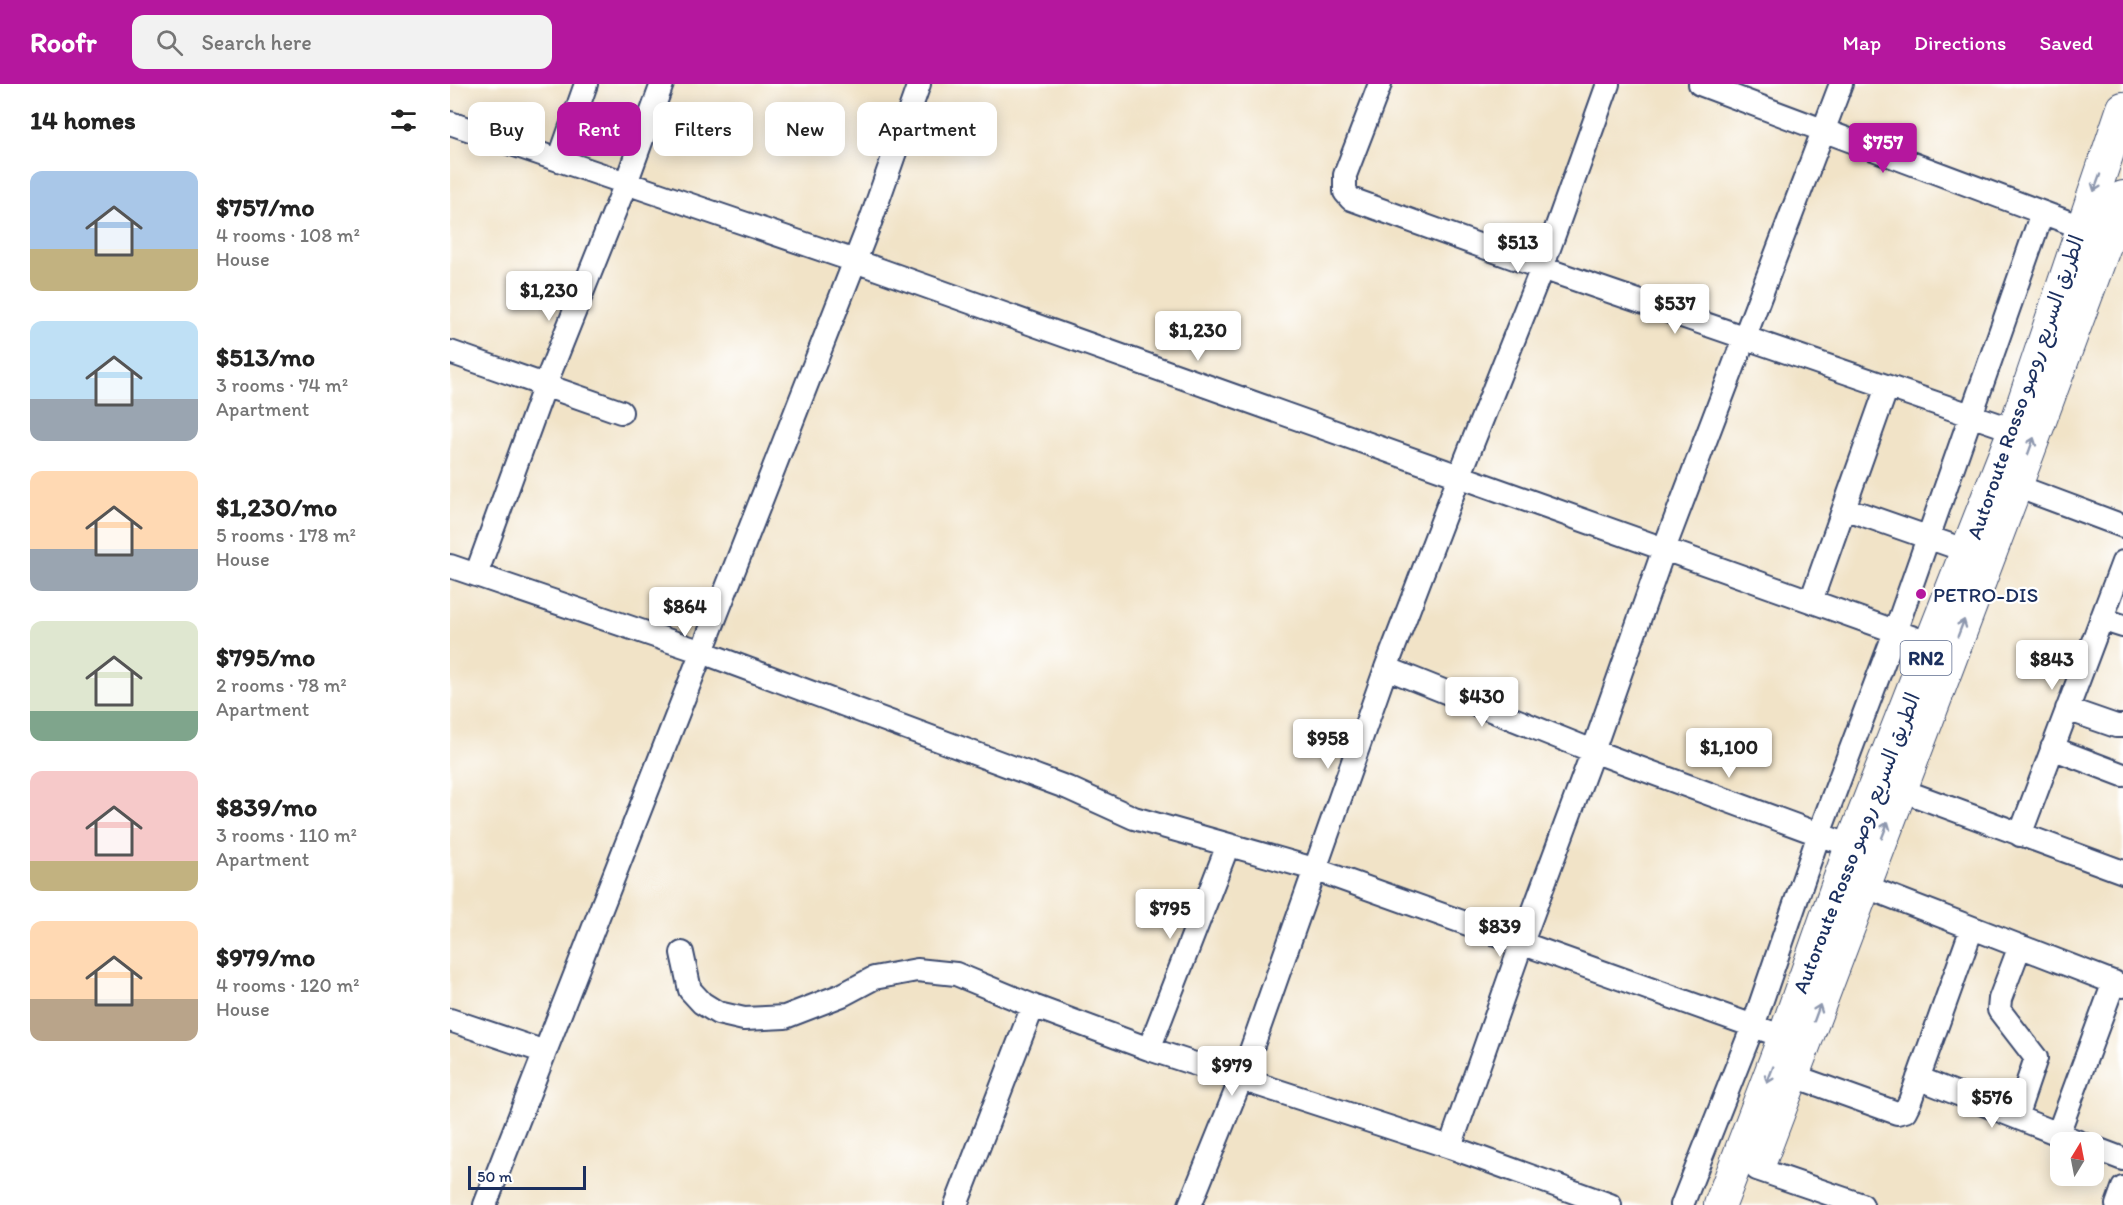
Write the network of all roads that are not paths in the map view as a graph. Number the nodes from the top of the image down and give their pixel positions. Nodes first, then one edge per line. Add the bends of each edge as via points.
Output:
1 (586, 84) edge
2 (662, 84) edge
3 (919, 84) edge
4 (1380, 84) edge
5 (1608, 84) edge
6 (1700, 84) edge
7 (1841, 84) edge
8 (2123, 108) edge
9 (450, 123) edge
10 (1825, 131) junction
11 (560, 160) junction
12 (627, 183) junction
13 (2123, 197) edge
14 (2042, 213) junction
15 (2081, 227) junction
16 (855, 261) junction
17 (1542, 268) junction
18 (1743, 337) junction
19 (450, 352) edge
20 (545, 385) junction
21 (1887, 387) junction
22 (621, 412) dead end
23 (1970, 415) junction
24 (2014, 430) junction
25 (1459, 477) junction
26 (2016, 486) junction
27 (1844, 508) junction
28 (2123, 526) edge
29 (1928, 538) junction
30 (1664, 549) junction
31 (1967, 551) junction
32 (2123, 562) edge
33 (450, 566) edge
34 (476, 575) junction
35 (1811, 601) junction
36 (2101, 618) junction
37 (2123, 626) edge
38 (1895, 632) junction
39 (1931, 644) junction
40 (702, 652) junction
41 (1386, 668) junction
42 (2067, 709) junction
43 (2123, 726) edge
44 (2052, 748) junction
45 (1593, 751) junction
46 (2123, 775) edge
47 (1900, 790) junction
48 (1819, 834) junction
49 (2020, 835) junction
50 (1228, 845) junction
51 (1851, 846) junction
52 (1314, 869) junction
53 (2123, 872) edge
54 (1863, 886) junction
55 (1972, 928) junction
56 (1521, 945) junction
57 (2020, 946) junction
58 (682, 953) dead end
59 (2119, 984) edge
60 (1033, 1006) junction
61 (450, 1020) edge
62 (1753, 1026) junction
63 (1784, 1037) junction
64 (1149, 1049) junction
65 (545, 1052) junction
66 (1794, 1076) junction
67 (1918, 1078) junction
68 (1241, 1079) junction
69 (2016, 1117) junction
70 (2053, 1132) edge
71 (2059, 1132) edge
72 (1450, 1147) junction
73 (2104, 1152) edge
74 (2123, 1159) edge
75 (1757, 1169) junction
76 (962, 1204) edge
77 (485, 1205) edge
78 (1190, 1205) edge
79 (1611, 1205) edge
80 (1682, 1205) edge
81 (1720, 1205) edge
82 (1743, 1205) edge
83 (1863, 1205) edge

1 - 11 street
2 - 12 street
3 - 16 street
4 - 17 street via 1345,175 1345,192 1351,200
5 - 17 street
6 - 10 street
7 - 10 street
8 -> 15 highway, Autoroute Rosso الطريق السريع روصو / RN2
9 - 11 street
10 - 14 street
10 - 18 street
11 - 12 street
12 - 16 street
12 - 20 street
26 -> 13 highway, Autoroute Rosso الطريق السريع روصو / RN2
14 - 15 street
14 - 23 street
15 - 24 highway, Autoroute Rosso الطريق السريع روصو / RN2
16 - 25 street
16 - 40 street
17 - 18 street
17 - 25 street
18 - 21 street
18 - 30 street
19 - 20 street
20 - 22 street
20 - 34 street
21 - 23 street
21 - 27 street
23 - 24 street
23 - 29 street
24 - 31 highway, Autoroute Rosso الطريق السريع روصو / RN2
25 - 30 street
25 - 41 street
26 - 28 street
47 -> 26 highway, Autoroute Rosso الطريق السريع روصو / RN2
27 - 29 street
27 - 35 street
29 - 31 street
29 - 38 street
30 - 35 street
30 - 45 street
31 - 39 highway, Autoroute Rosso الطريق السريع روصو / RN2
32 - 36 street
33 - 34 street
34 - 40 street
35 - 38 street
36 - 37 street
36 - 42 street
38 - 39 street
38 - 48 street
39 - 51 highway, Autoroute Rosso الطريق السريع روصو / RN2
40 - 50 street via 1068,788 1134,818
40 - 65 street
41 - 45 street
41 - 52 street
42 - 43 street
42 - 44 street
44 - 46 street
44 - 49 street
45 - 48 street
45 - 56 street
47 - 49 street
54 -> 47 highway, Autoroute Rosso الطريق السريع روصو / RN2
48 - 51 street
48 - 62 street
49 - 53 street
50 - 52 street
50 - 64 street
51 - 63 highway, Autoroute Rosso الطريق السريع روصو / RN2
52 - 56 street
52 - 68 street
54 - 55 street
66 -> 54 highway, Autoroute Rosso الطريق السريع روصو / RN2
55 - 57 street
55 - 67 street
56 - 62 street
56 - 72 street
57 - 59 street
57 - 69 street via 1999,1010 2036,1058
58 - 60 street via 690,990 702,1003 718,1013 744,1019 785,1017 874,978 917,970 956,975
59 - 71 street
60 - 64 street
60 - 76 street
61 - 65 street
62 - 63 street
62 - 80 street
63 -> 81 highway, Autoroute Rosso الطريق السريع روصو / RN2
64 - 68 street
65 - 77 street
66 - 67 street via 1901,1113
66 - 75 highway, Autoroute Rosso الطريق السريع روصو / RN2
67 - 69 street
68 - 72 street
68 - 78 street
69 - 70 street
72 - 79 street
73 - 74 street
75 - 82 highway, Autoroute Rosso الطريق السريع روصو / RN2
75 - 83 street

